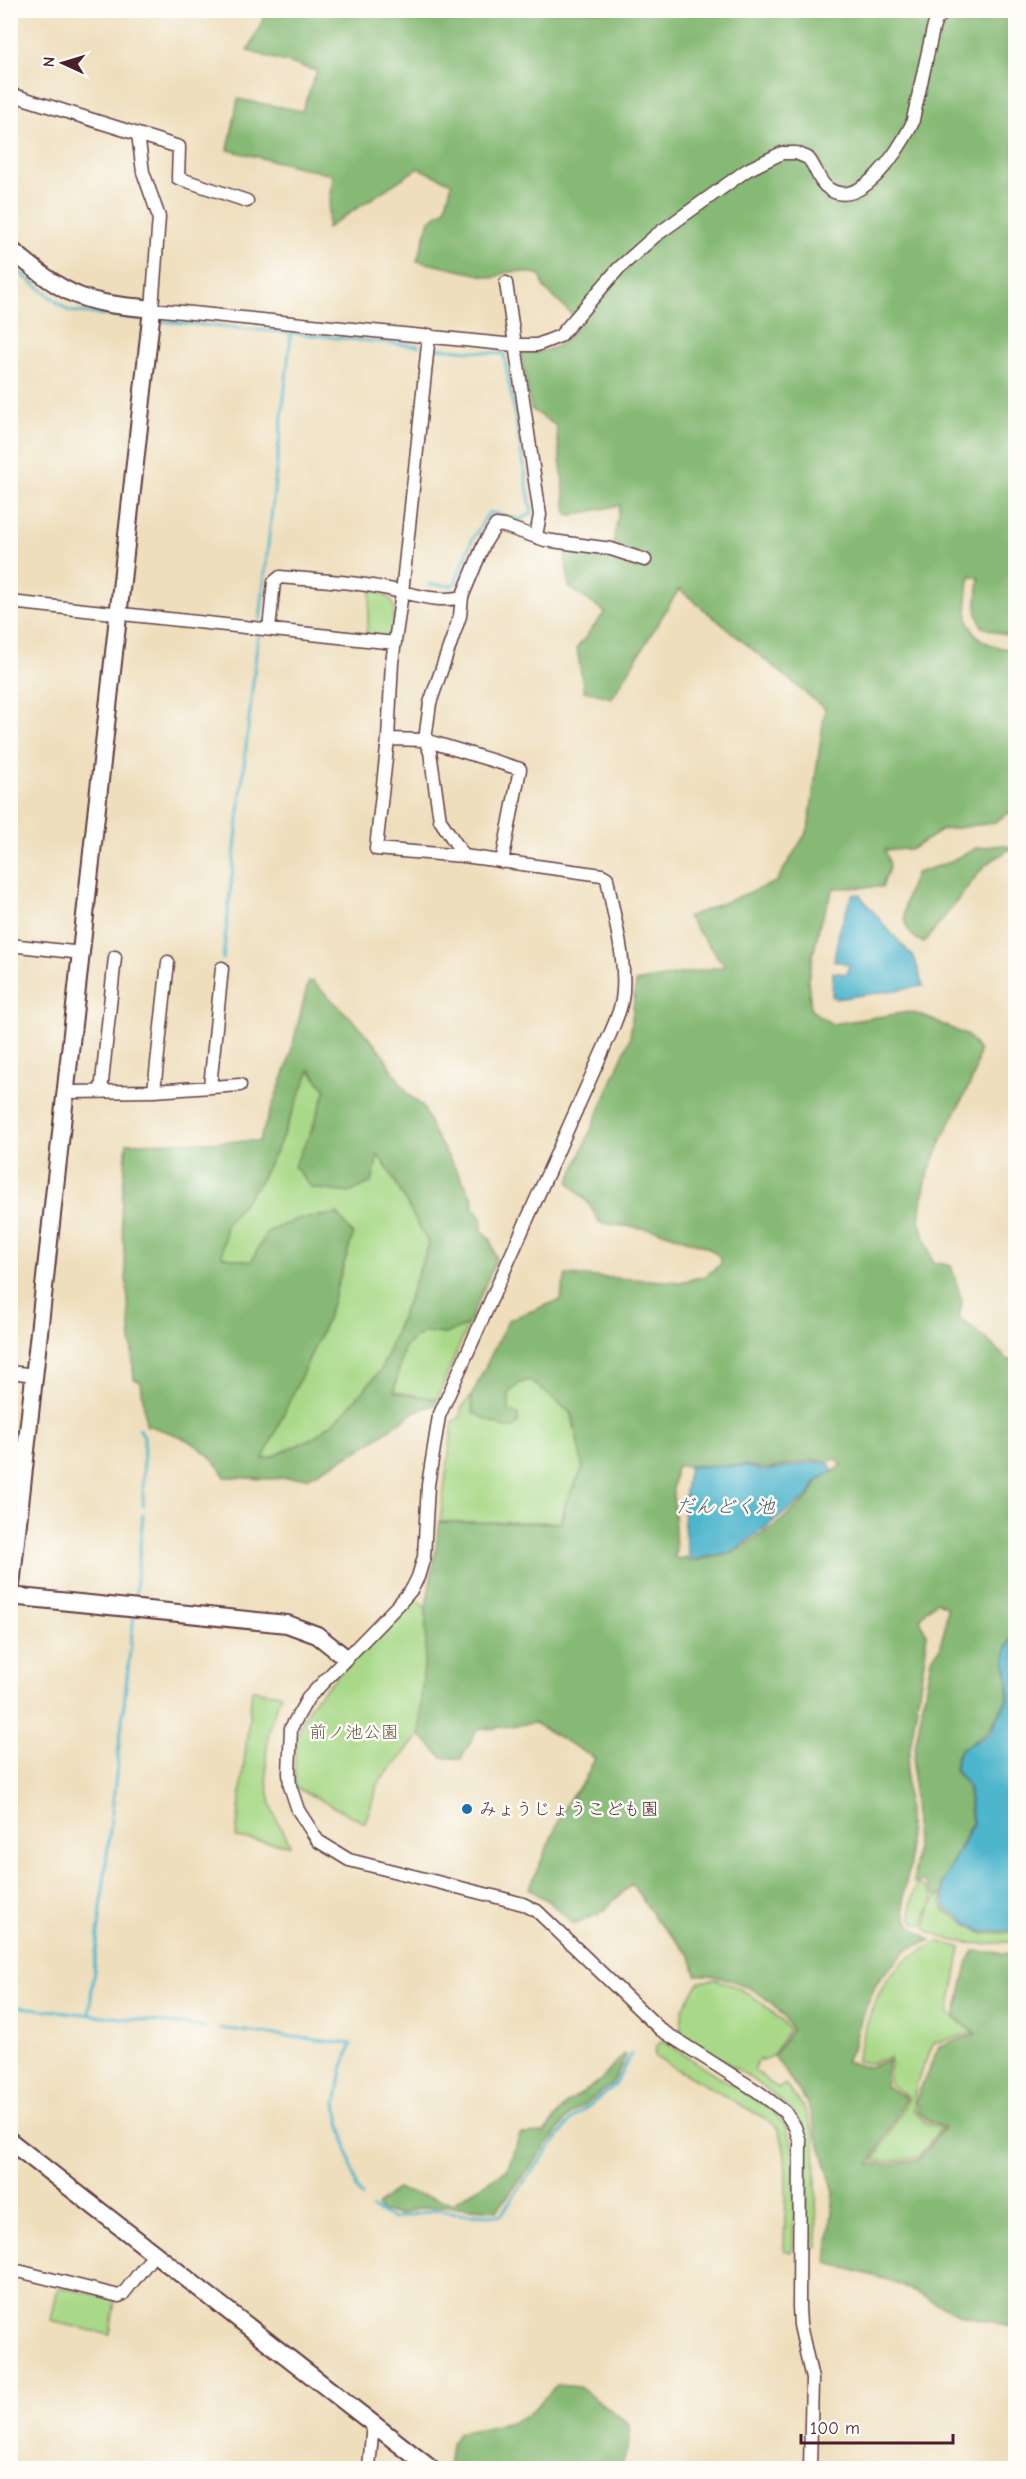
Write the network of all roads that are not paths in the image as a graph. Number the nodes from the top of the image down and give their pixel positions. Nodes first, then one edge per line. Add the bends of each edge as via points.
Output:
1 (947, 10) edge
2 (10, 94) edge
3 (138, 134) junction
4 (247, 201) dead end
5 (10, 249) edge
6 (506, 284) dead end
7 (152, 309) junction
8 (429, 335) junction
9 (514, 345) junction
10 (536, 536) junction
11 (645, 560) dead end
12 (402, 593) junction
13 (462, 597) junction
14 (10, 602) edge
15 (118, 614) junction
16 (269, 629) junction
17 (394, 643) junction
18 (388, 739) junction
19 (425, 740) junction
20 (464, 856) junction
21 (502, 862) junction
22 (10, 945) edge
23 (82, 953) junction
24 (115, 957) dead end
25 (168, 962) dead end
26 (222, 968) dead end
27 (240, 1085) dead end
28 (210, 1087) junction
29 (154, 1091) junction
30 (67, 1092) junction
31 (101, 1092) junction
32 (10, 1372) edge
33 (35, 1376) junction
34 (10, 1596) edge
35 (345, 1658) junction
36 (10, 2141) edge
37 (154, 2253) junction
38 (10, 2269) edge
39 (373, 2423) junction
40 (369, 2469) edge
41 (430, 2469) edge
42 (810, 2469) edge

1 - 9 street via 933,29 916,112 905,137 861,189 850,194 835,192 823,184 808,158 790,152 773,156 747,170 655,236 618,269 560,336 537,345
2 - 3 street
3 - 4 street via 179,147 178,178
3 - 7 street via 143,172 159,217
5 - 7 street via 49,280 77,295
6 - 9 street
7 - 8 street
7 - 15 street
8 - 9 street
8 - 12 street
9 - 10 street via 540,515
10 - 11 street via 611,549
10 - 13 street via 500,525 492,528
12 - 13 street
12 - 16 street via 278,577 274,582
12 - 17 street
13 - 19 street via 460,616 430,703
14 - 15 street
15 - 16 street
15 - 23 street
16 - 17 street
17 - 18 street
18 - 19 street
18 - 20 street via 376,849
19 - 20 street via 440,820
19 - 21 street via 520,769
20 - 21 street
21 - 35 street via 607,878 623,978 622,1001 439,1416 428,1485 424,1557 418,1577 399,1605
22 - 23 street
23 - 30 street
24 - 31 street
25 - 29 street
26 - 28 street
27 - 28 street
28 - 29 street
29 - 31 street
30 - 31 street
30 - 33 street
32 - 33 street
33 - 34 street
34 - 35 street via 287,1624 317,1635
35 - 42 street via 301,1707 290,1736 290,1786 298,1810 318,1840 339,1856 359,1864 501,1898 537,1911 661,2030 766,2097 791,2120 800,2142 799,2307 812,2379
36 - 37 street
37 - 38 street via 119,2296
37 - 39 street
39 - 40 street
39 - 41 street

